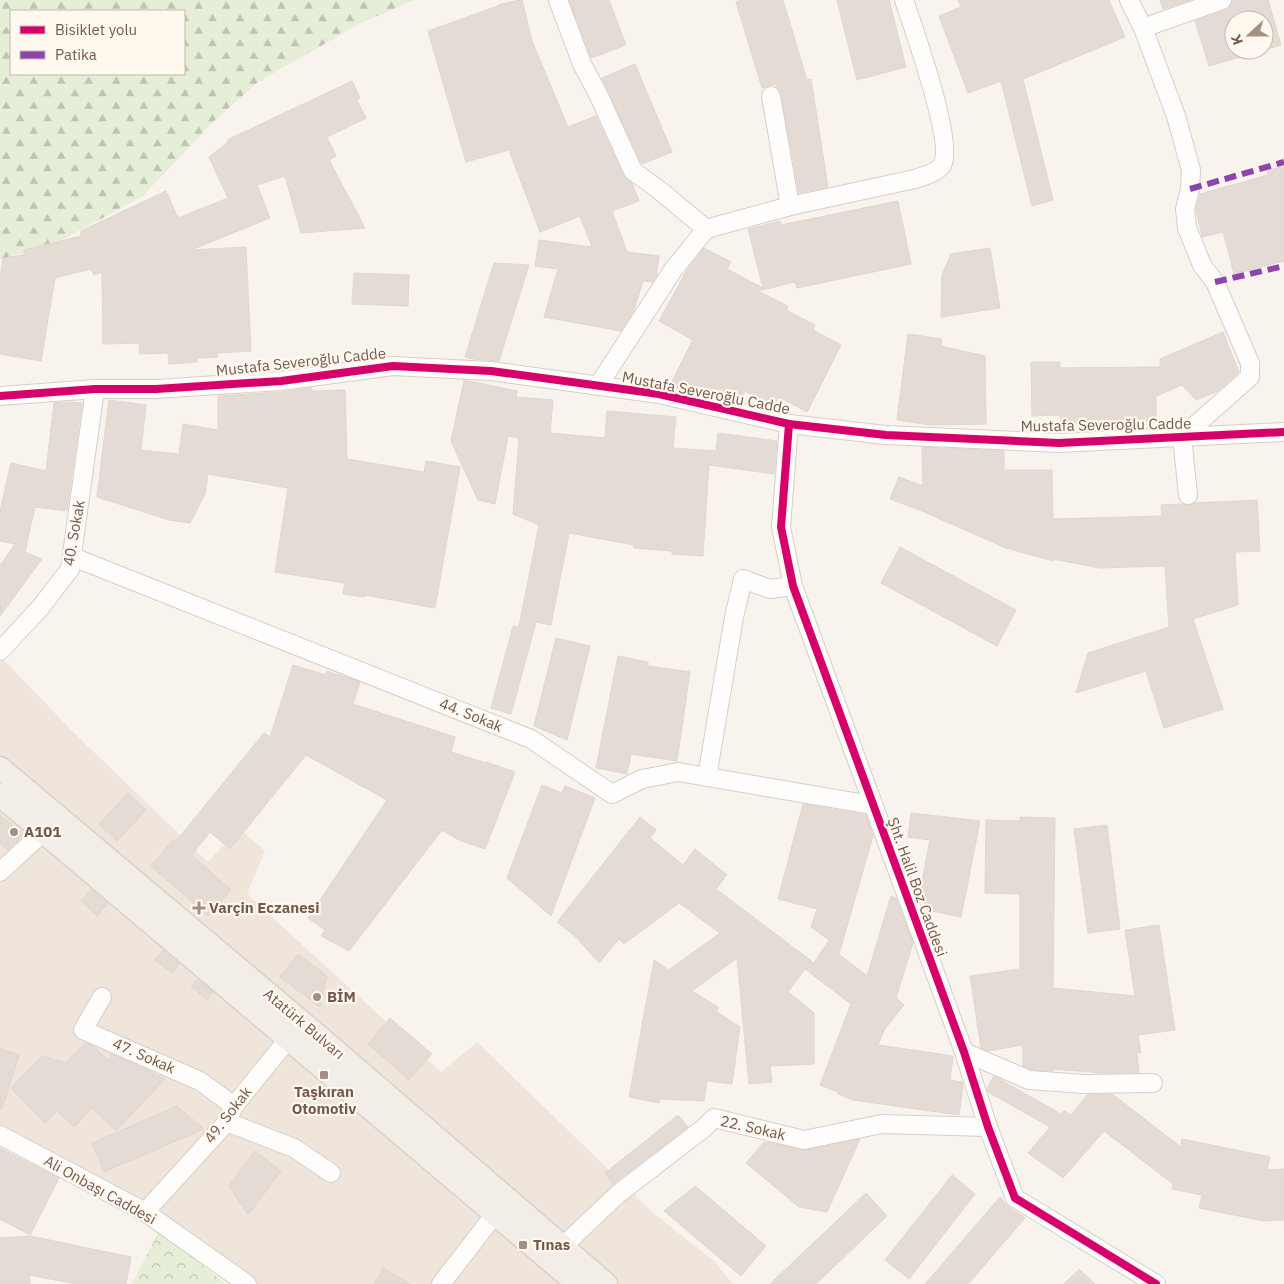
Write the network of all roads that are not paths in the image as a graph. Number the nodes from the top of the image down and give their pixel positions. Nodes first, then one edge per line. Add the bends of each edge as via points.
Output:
1 (558, 0) edge
2 (904, 0) edge
3 (1129, 0) edge
4 (1222, 0) edge
5 (1143, 28) junction
6 (771, 96) dead end
7 (790, 206) junction
8 (706, 229) junction
9 (598, 386) junction
10 (95, 390) junction
11 (0, 396) edge
12 (789, 424) junction
13 (1284, 432) edge
14 (1182, 437) junction
15 (1188, 495) dead end
16 (73, 558) junction
17 (793, 586) junction
18 (0, 652) edge
19 (0, 768) edge
20 (707, 777) junction
21 (0, 795) edge
22 (872, 805) junction
23 (51, 824) junction
24 (0, 872) edge
25 (102, 997) dead end
26 (289, 1038) junction
27 (964, 1052) junction
28 (1154, 1083) dead end
29 (234, 1106) junction
30 (226, 1122) junction
31 (988, 1127) junction
32 (0, 1135) edge
33 (331, 1173) dead end
34 (145, 1212) junction
35 (495, 1214) junction
36 (562, 1247) junction
37 (247, 1284) edge
38 (441, 1284) edge
39 (578, 1284) edge
40 (606, 1284) edge
41 (1156, 1284) edge

1 - 8 street via 582,64 633,171
2 - 7 street via 938,109 945,151 942,165 934,172 915,179
3 - 5 street
4 - 5 street
5 - 14 street via 1176,116 1191,170 1185,209 1187,228 1202,265 1215,282 1250,363 1250,377
6 - 7 street
7 - 8 street
8 - 9 street via 674,270
9 - 10 street, Mustafa Severoğlu Cadde via 491,371 393,366 281,381
9 - 12 street, Mustafa Severoğlu Cadde via 659,394
10 - 11 street, Mustafa Severoğlu Cadde
10 - 16 street, 40. Sokak
12 - 14 street, Mustafa Severoğlu Cadde via 886,435 1059,443
12 - 17 street, Şht. Halil Boz Caddesi via 781,527
13 - 14 street, Mustafa Severoğlu Cadde
14 - 15 street
16 - 18 street, 40. Sokak via 70,569 40,608
16 - 20 street, 44. Sokak via 531,739 612,794 642,780 678,772
17 - 20 street via 770,589 743,579
17 - 22 street, Şht. Halil Boz Caddesi
19 - 23 main road, Atatürk Bulvarı
20 - 22 street, 44. Sokak
21 - 23 main road, Atatürk Bulvarı
22 - 27 street, Şht. Halil Boz Caddesi
23 - 24 street
23 - 26 main road, Atatürk Bulvarı
23 - 36 main road, Atatürk Bulvarı via 310,1029
25 - 29 street, 47. Sokak via 83,1030 200,1081
26 - 29 street, 49. Sokak
26 - 35 main road, Atatürk Bulvarı
27 - 28 street via 1029,1080 1085,1084
27 - 31 street, Şht. Halil Boz Caddesi
29 - 30 street, 49. Sokak
30 - 33 street via 294,1148
30 - 34 street, 49. Sokak
31 - 36 street, 22. Sokak via 882,1124 804,1140 714,1118 618,1194
31 - 41 street, Şht. Halil Boz Caddesi via 1015,1198
32 - 34 street, Ali Onbaşı Caddesi
34 - 37 street, Ali Onbaşı Caddesi
35 - 38 street
35 - 39 main road, Atatürk Bulvarı
36 - 40 main road, Atatürk Bulvarı

